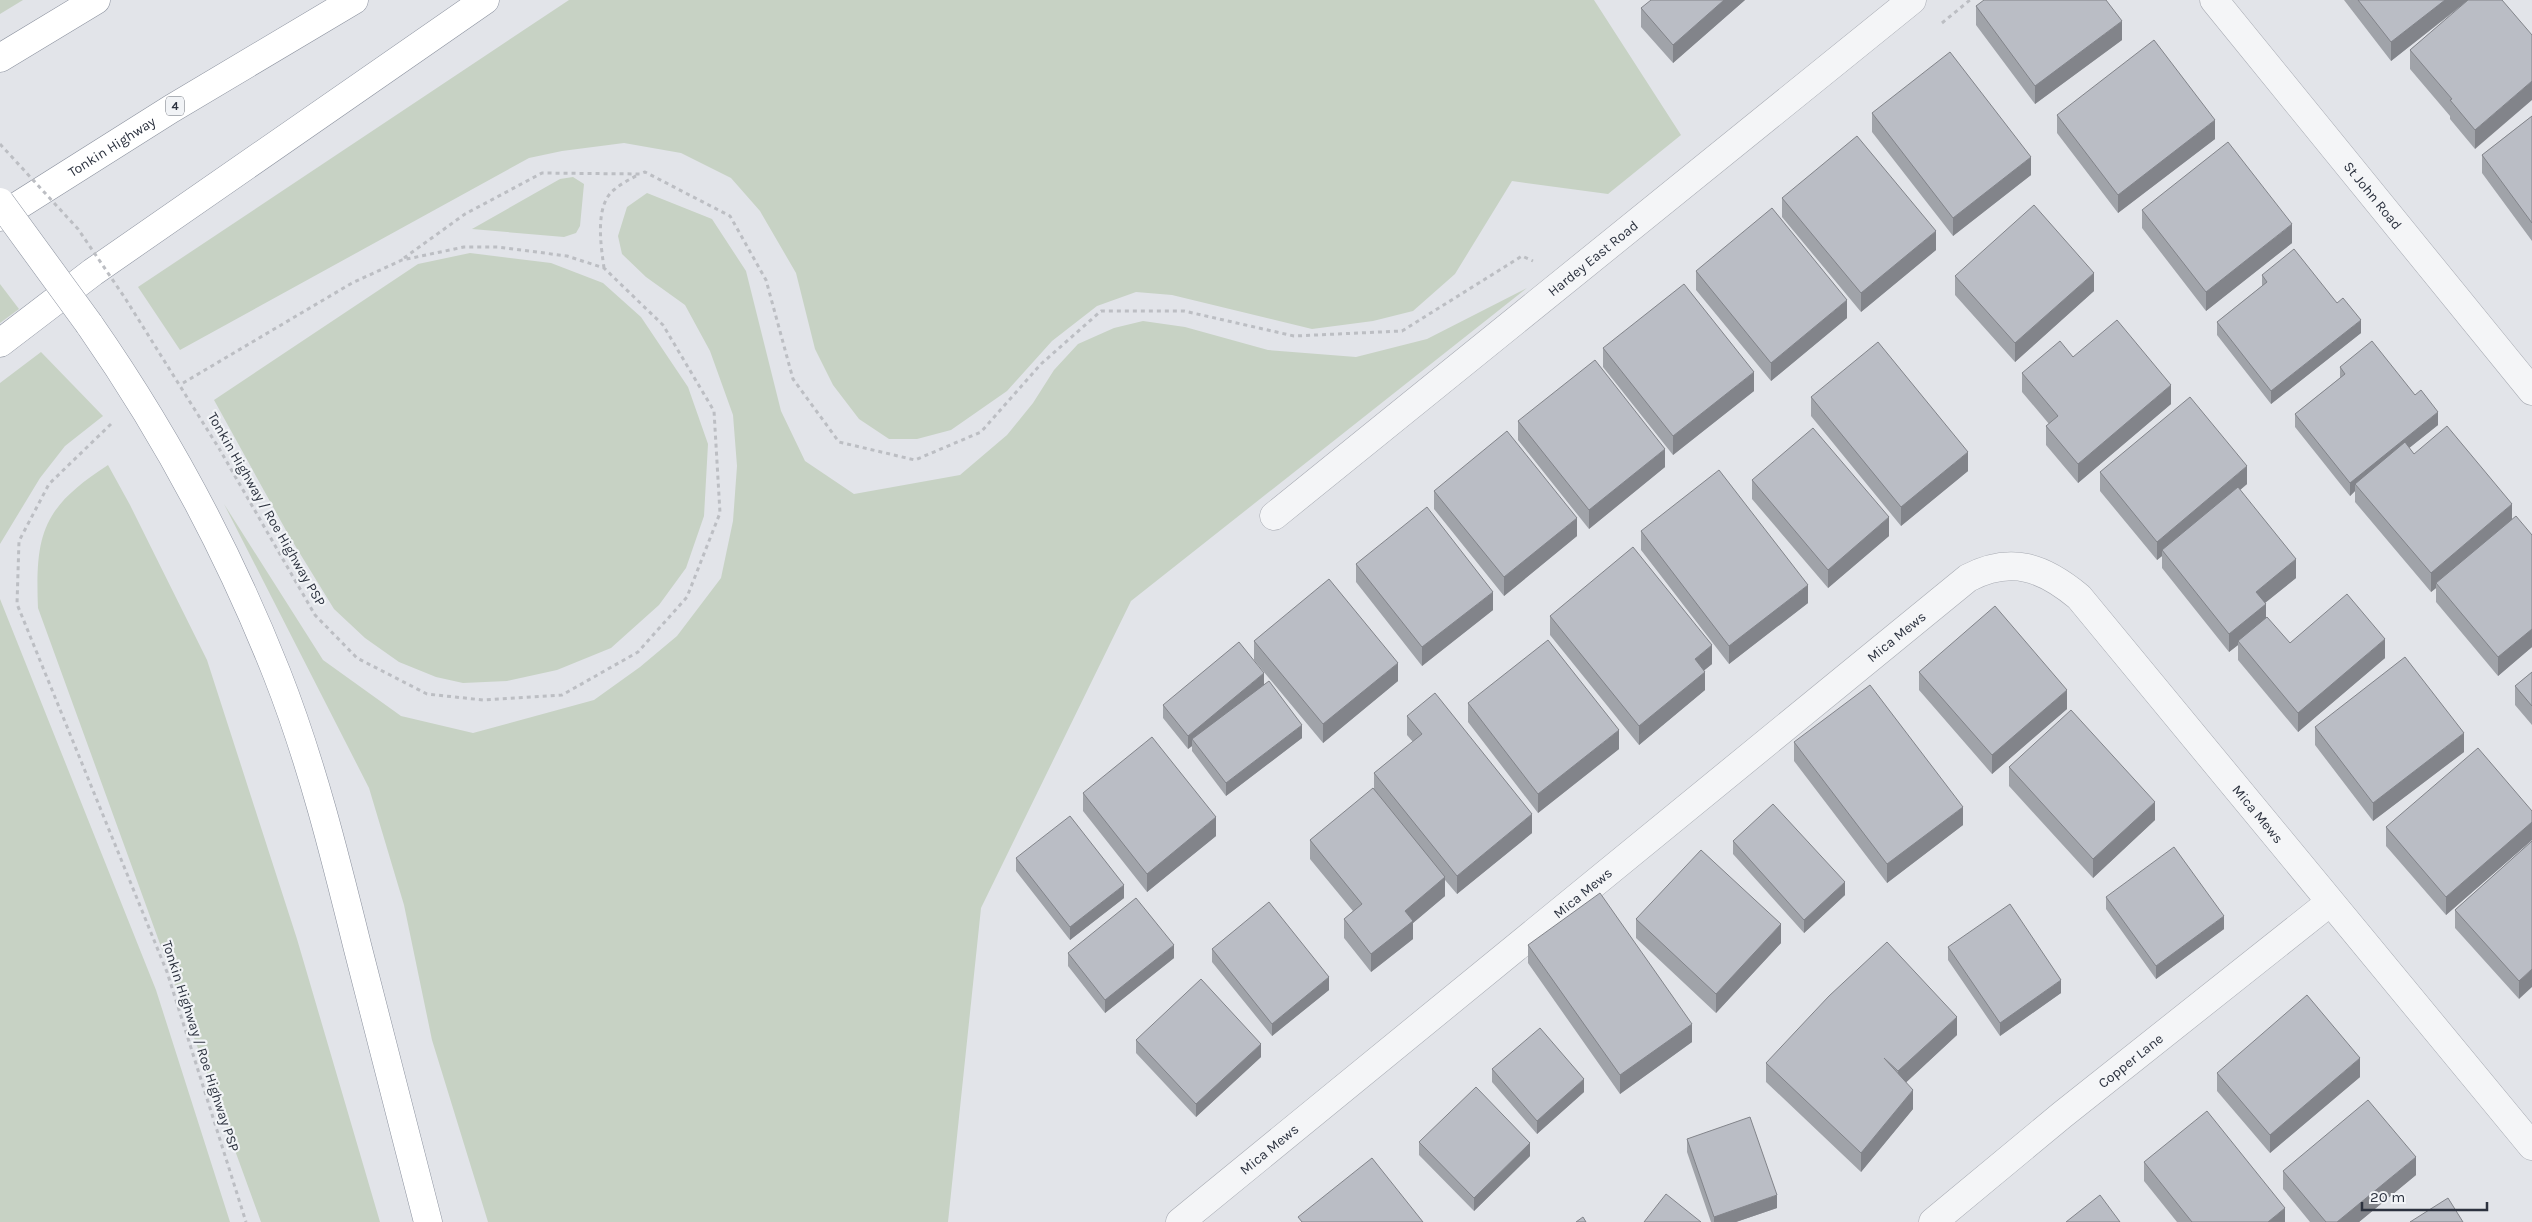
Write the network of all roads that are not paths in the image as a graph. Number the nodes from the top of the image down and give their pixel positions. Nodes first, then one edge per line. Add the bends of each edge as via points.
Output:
1 (96, 0) edge
2 (354, 0) edge
3 (485, 0) edge
4 (1912, 0) edge
5 (2214, 0) edge
6 (0, 58) edge
7 (0, 202) edge
8 (0, 217) edge
9 (0, 343) edge
10 (2532, 391) edge
11 (1274, 516) dead end
12 (2329, 903) junction
13 (2532, 1146) edge
14 (428, 1222) edge
15 (1180, 1222) edge
16 (1932, 1222) edge

1 - 6 highway
2 - 8 highway, Tonkin Highway / 4 via 171,109
3 - 9 highway via 93,272
4 - 11 street, Hardey East Road
5 - 10 street, St John Road
7 - 14 highway, bridge via 89,324 169,448 222,548 277,675 326,823
12 - 13 street, Mica Mews
12 - 15 street, Mica Mews via 2079,597 2056,578 2034,569 2009,566 1983,570 1968,578
12 - 16 street, Copper Lane

